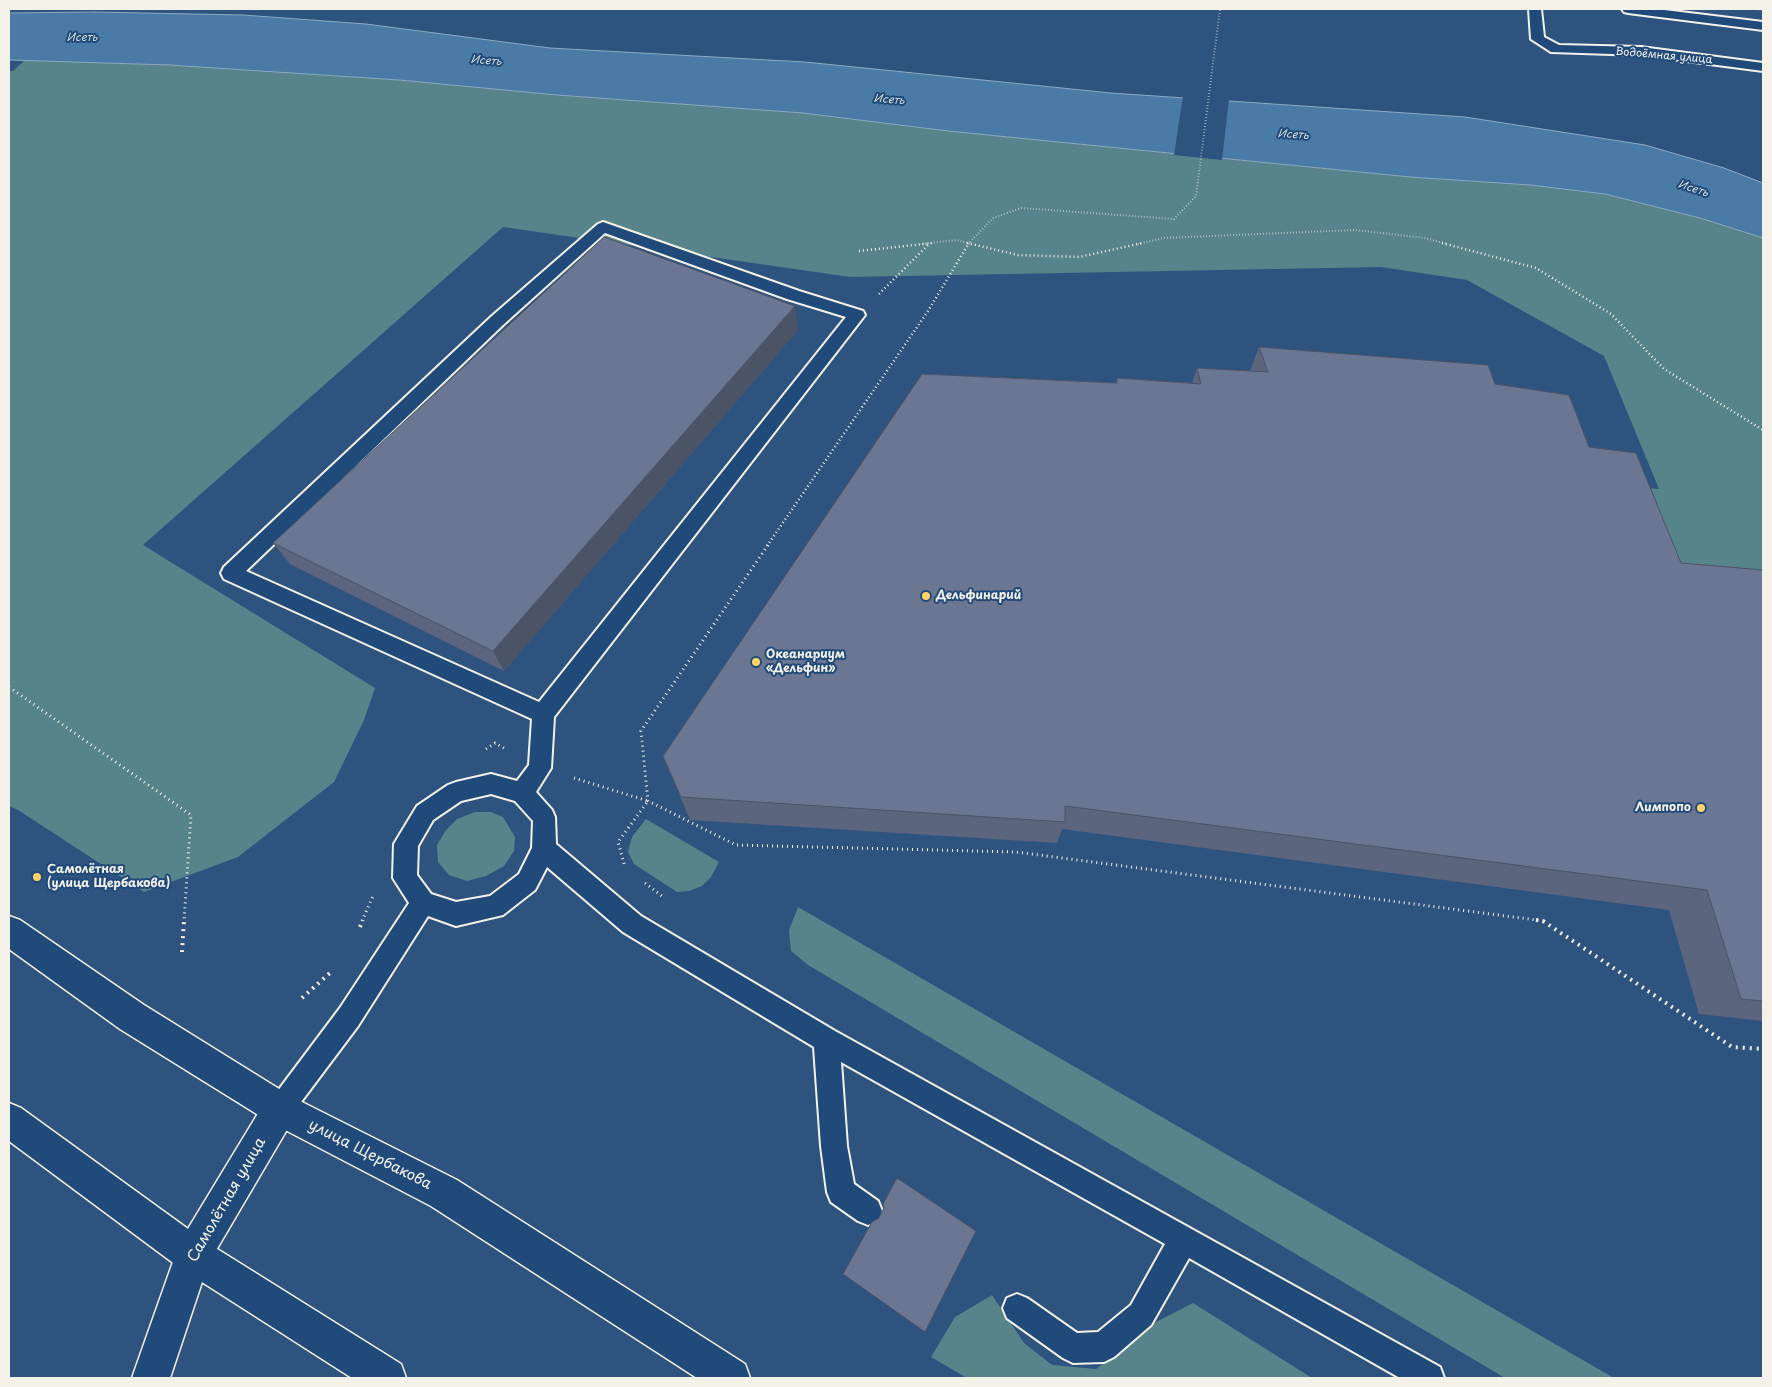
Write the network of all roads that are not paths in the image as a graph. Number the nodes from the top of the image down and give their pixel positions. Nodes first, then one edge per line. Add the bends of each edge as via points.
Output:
1 (1535, 9) edge
2 (1628, 9) edge
3 (1763, 26) edge
4 (1763, 66) edge
5 (544, 714) junction
6 (522, 793) junction
7 (544, 849) junction
8 (423, 903) junction
9 (9, 931) edge
10 (826, 1040) junction
11 (280, 1109) junction
12 (9, 1120) edge
13 (868, 1211) dead end
14 (1184, 1239) junction
15 (194, 1255) junction
16 (1017, 1308) dead end
17 (151, 1378) edge
18 (388, 1378) edge
19 (731, 1378) edge
20 (1429, 1378) edge

1 - 4 lane, Водоёмная улица via 1538,39 1556,50 1641,51
2 - 3 lane
5 - 5 lane via 857,315 603,227 498,320 231,573
5 - 6 lane via 540,768
6 - 7 lane via 544,817
6 - 8 lane via 491,784 456,792 424,813 406,844 405,878
7 - 8 lane via 527,882 495,907 456,914
7 - 10 lane via 632,924
8 - 11 lane via 349,1017
9 - 11 main road, улица Щербакова via 132,1017
10 - 13 lane via 841,1192
10 - 14 lane
11 - 15 main road, Самолётная улица
11 - 19 main road, улица Щербакова via 444,1193
12 - 15 main road
14 - 16 lane via 1141,1315 1104,1347 1073,1348
14 - 20 lane
15 - 17 main road, Самолётная улица
15 - 18 main road

